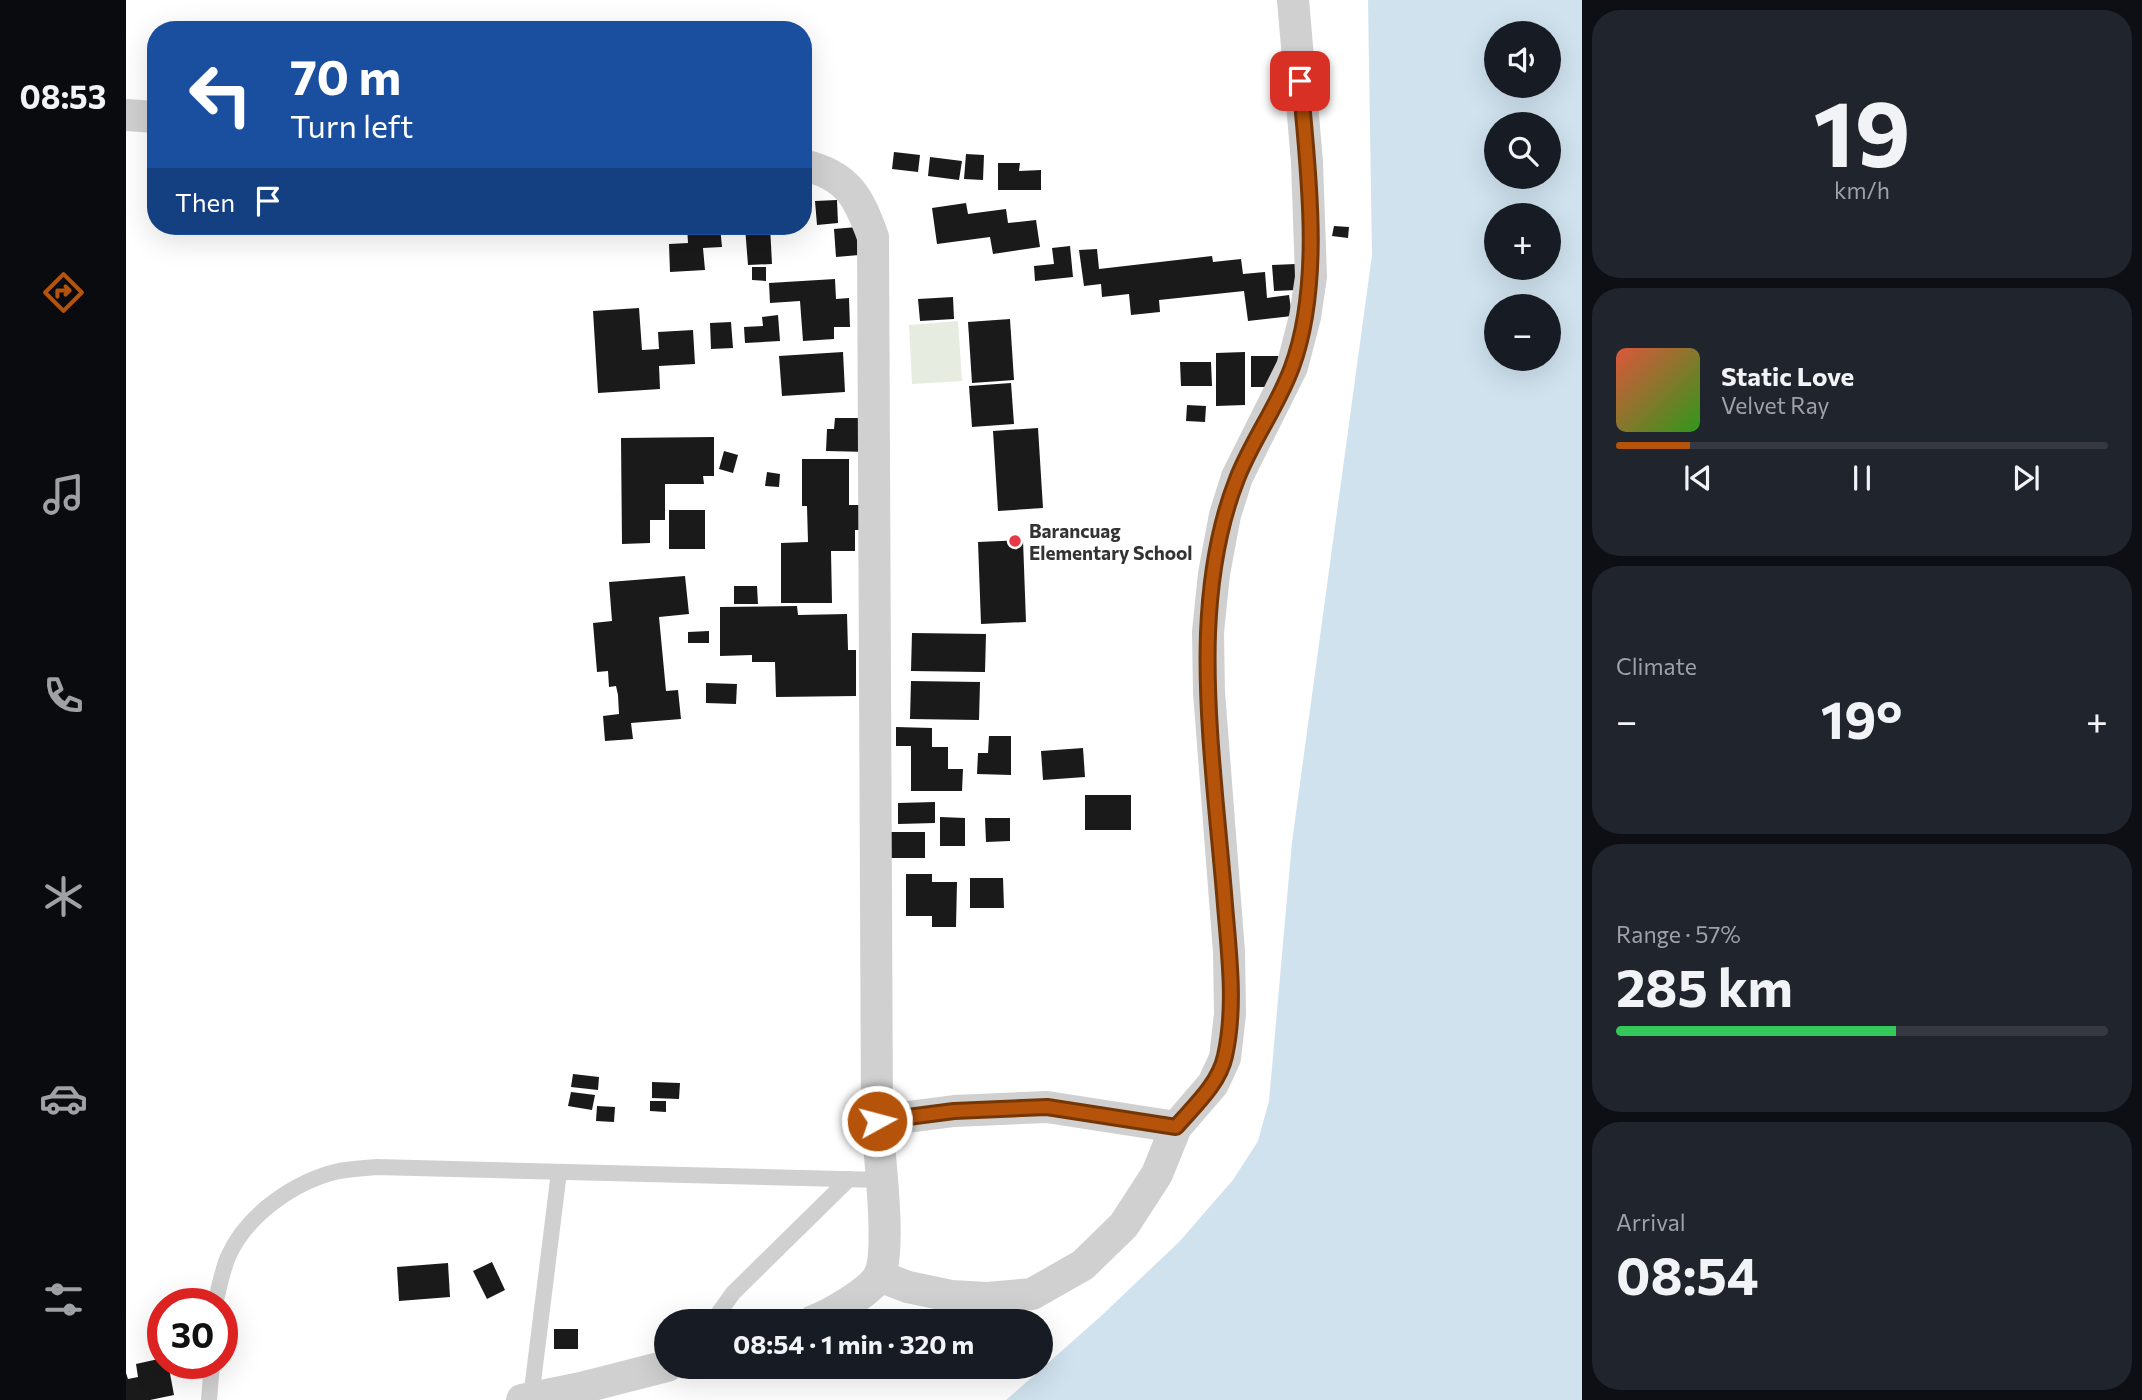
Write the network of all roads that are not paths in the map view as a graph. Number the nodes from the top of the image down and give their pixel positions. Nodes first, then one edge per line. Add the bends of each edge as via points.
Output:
1 (1293, 0) edge
2 (126, 115) edge
3 (147, 116) edge
4 (812, 166) edge
5 (877, 1121) junction
6 (1176, 1127) junction
7 (559, 1172) junction
8 (849, 1179) junction
9 (881, 1180) junction
10 (879, 1276) junction
11 (220, 1288) edge
12 (722, 1309) edge
13 (837, 1309) edge
14 (654, 1369) edge
15 (211, 1379) edge
16 (527, 1399) edge
17 (209, 1400) edge

1 - 6 street via 1311,277 1292,367 1237,477 1214,575 1208,632 1209,692 1230,1014 1225,1058 1213,1084
2 - 3 street
4 - 5 street via 842,181 860,202 873,237
5 - 6 street via 954,1111 1047,1107
5 - 9 street
6 - 10 street via 1157,1174 1124,1225 1083,1265 1032,1294 951,1296
7 - 8 lane
7 - 11 lane via 377,1167 338,1171 269,1206 243,1230
7 - 16 lane
8 - 9 lane
8 - 12 lane
9 - 10 street via 885,1245
10 - 13 street
14 - 16 street
15 - 17 lane

